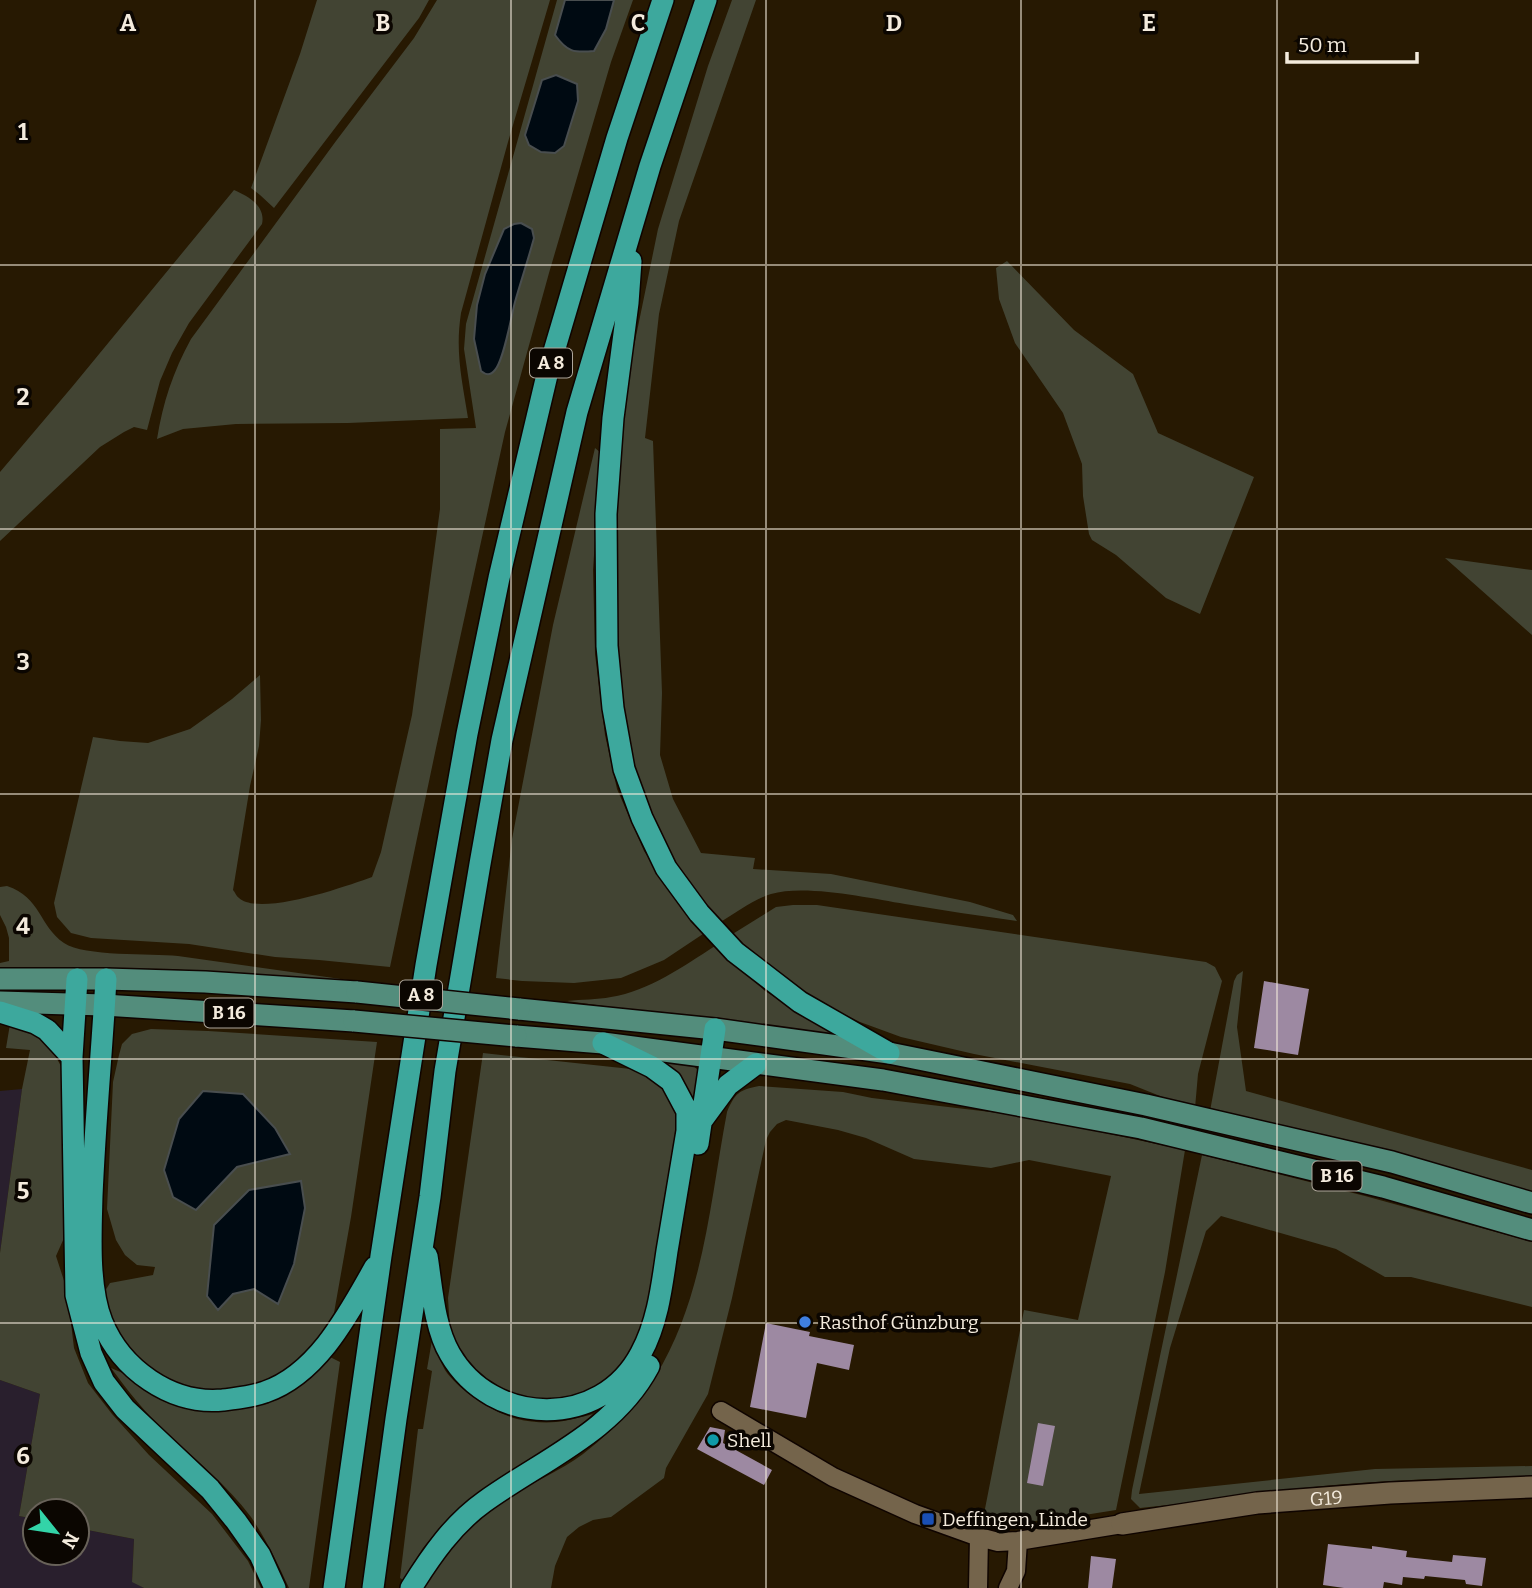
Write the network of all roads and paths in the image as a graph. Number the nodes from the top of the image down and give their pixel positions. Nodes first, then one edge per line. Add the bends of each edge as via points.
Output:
1 (663, 0) edge
2 (706, 0) edge
3 (633, 223) junction
4 (0, 979) edge
5 (77, 979) junction
6 (106, 979) junction
7 (0, 1002) edge
8 (76, 1004) junction
9 (104, 1005) junction
10 (0, 1012) edge
11 (715, 1029) junction
12 (603, 1043) junction
13 (889, 1053) junction
14 (72, 1057) junction
15 (710, 1058) junction
16 (756, 1064) junction
17 (701, 1121) junction
18 (1532, 1203) edge
19 (1532, 1230) edge
20 (424, 1238) junction
21 (381, 1256) junction
22 (721, 1411) dead end
23 (1532, 1487) edge
24 (1122, 1524) joint
25 (979, 1537) junction
26 (1018, 1541) junction
27 (275, 1588) edge
28 (334, 1588) edge
29 (373, 1588) edge
30 (411, 1588) edge
31 (978, 1588) edge
32 (1008, 1588) edge

1 - 21 highway, A 8 via 547,375 499,578 430,938
2 - 3 highway, A 8
3 - 13 highway via 606,514 607,646 624,769 666,867 735,952 800,1002
3 - 20 highway, A 8 via 577,412 502,740 445,1071
4 - 5 main road, B 16
5 - 6 main road, B 16
5 - 8 highway
6 - 9 highway
6 - 11 main road, B 16, bridge via 357,992
7 - 8 main road, B 16
8 - 9 main road, B 16
8 - 14 highway
9 - 12 main road, B 16, bridge
9 - 21 highway via 91,1228 93,1290 101,1321 125,1360 164,1389 186,1396 214,1401 266,1392 313,1361 341,1325
10 - 14 highway via 47,1030
11 - 13 main road, B 16
11 - 15 highway
12 - 15 main road, B 16
12 - 20 highway via 671,1081 688,1111 651,1333 626,1375 595,1398 560,1409 518,1407 476,1386 449,1352 439,1325
13 - 18 main road, B 16 via 1366,1156
14 - 27 highway via 76,1295 91,1353 104,1382 125,1409 210,1489 236,1521 260,1555
15 - 16 main road, B 16
15 - 17 highway
16 - 17 highway via 727,1085
16 - 19 main road, B 16 via 883,1080 1141,1128 1382,1187
17 - 30 highway via 678,1278 668,1321 647,1370 610,1416 586,1437 484,1502 458,1524
20 - 29 highway, A 8
21 - 28 highway, A 8
22 - 25 street via 833,1477
23 - 24 street, G19 via 1264,1502
24 - 26 street
25 - 26 street
25 - 31 street
26 - 32 street via 1016,1571

